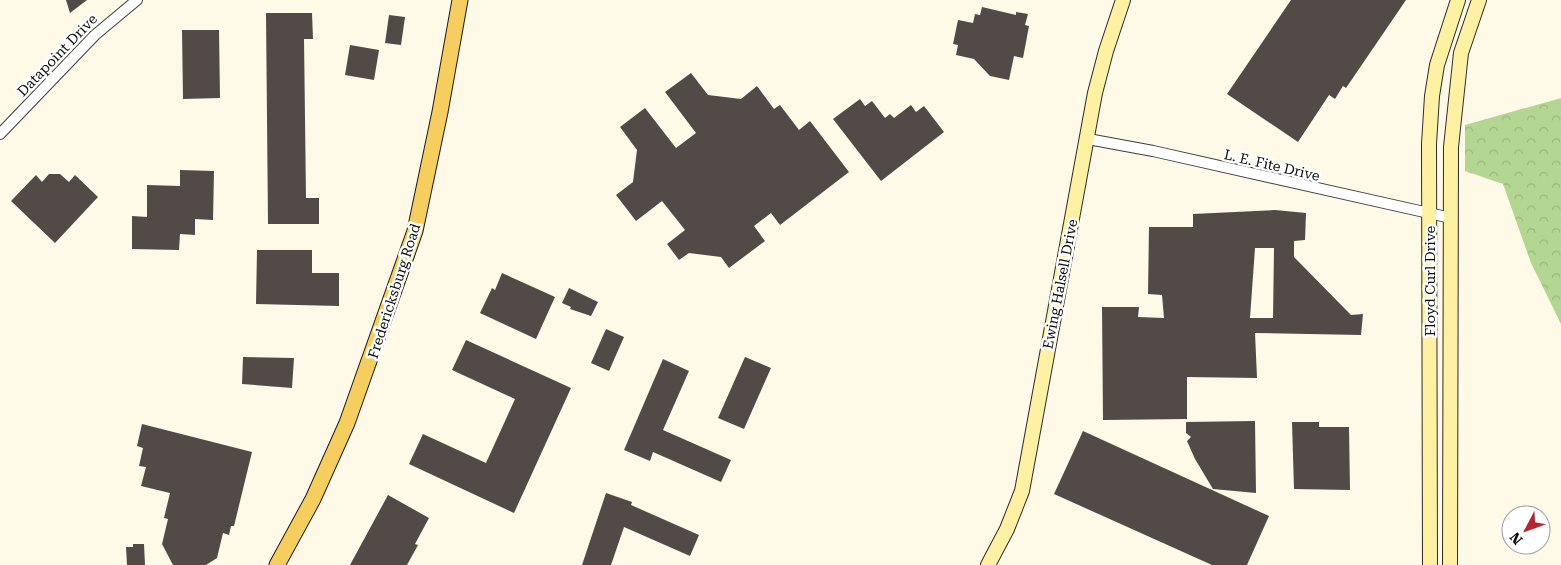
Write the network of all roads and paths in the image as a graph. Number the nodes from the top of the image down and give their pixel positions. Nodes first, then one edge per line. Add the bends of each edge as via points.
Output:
1 (137, 0) edge
2 (460, 0) edge
3 (1123, 0) edge
4 (1458, 0) edge
5 (1479, 0) edge
6 (1437, 65) junction
7 (1458, 70) junction
8 (0, 134) edge
9 (1088, 139) junction
10 (1430, 215) junction
11 (1451, 218) junction
12 (278, 565) edge
13 (988, 565) edge
14 (1430, 565) edge
15 (1450, 565) edge

1 - 8 street, Datapoint Drive via 95,35
2 - 12 main road, Fredericksburg Road via 416,231 347,423 313,499
3 - 9 street, Ewing Halsell Drive via 1100,70
4 - 6 street, Floyd Curl Drive
5 - 7 street, Floyd Curl Drive
6 - 7 street
6 - 10 street, Floyd Curl Drive via 1429,144
7 - 11 street, Floyd Curl Drive via 1451,147
9 - 10 street, L. E. Fite Drive
9 - 13 street, Ewing Halsell Drive via 1022,491 1007,530
10 - 11 street, L. E. Fite Drive
10 - 14 street, Floyd Curl Drive
11 - 15 street, Floyd Curl Drive

